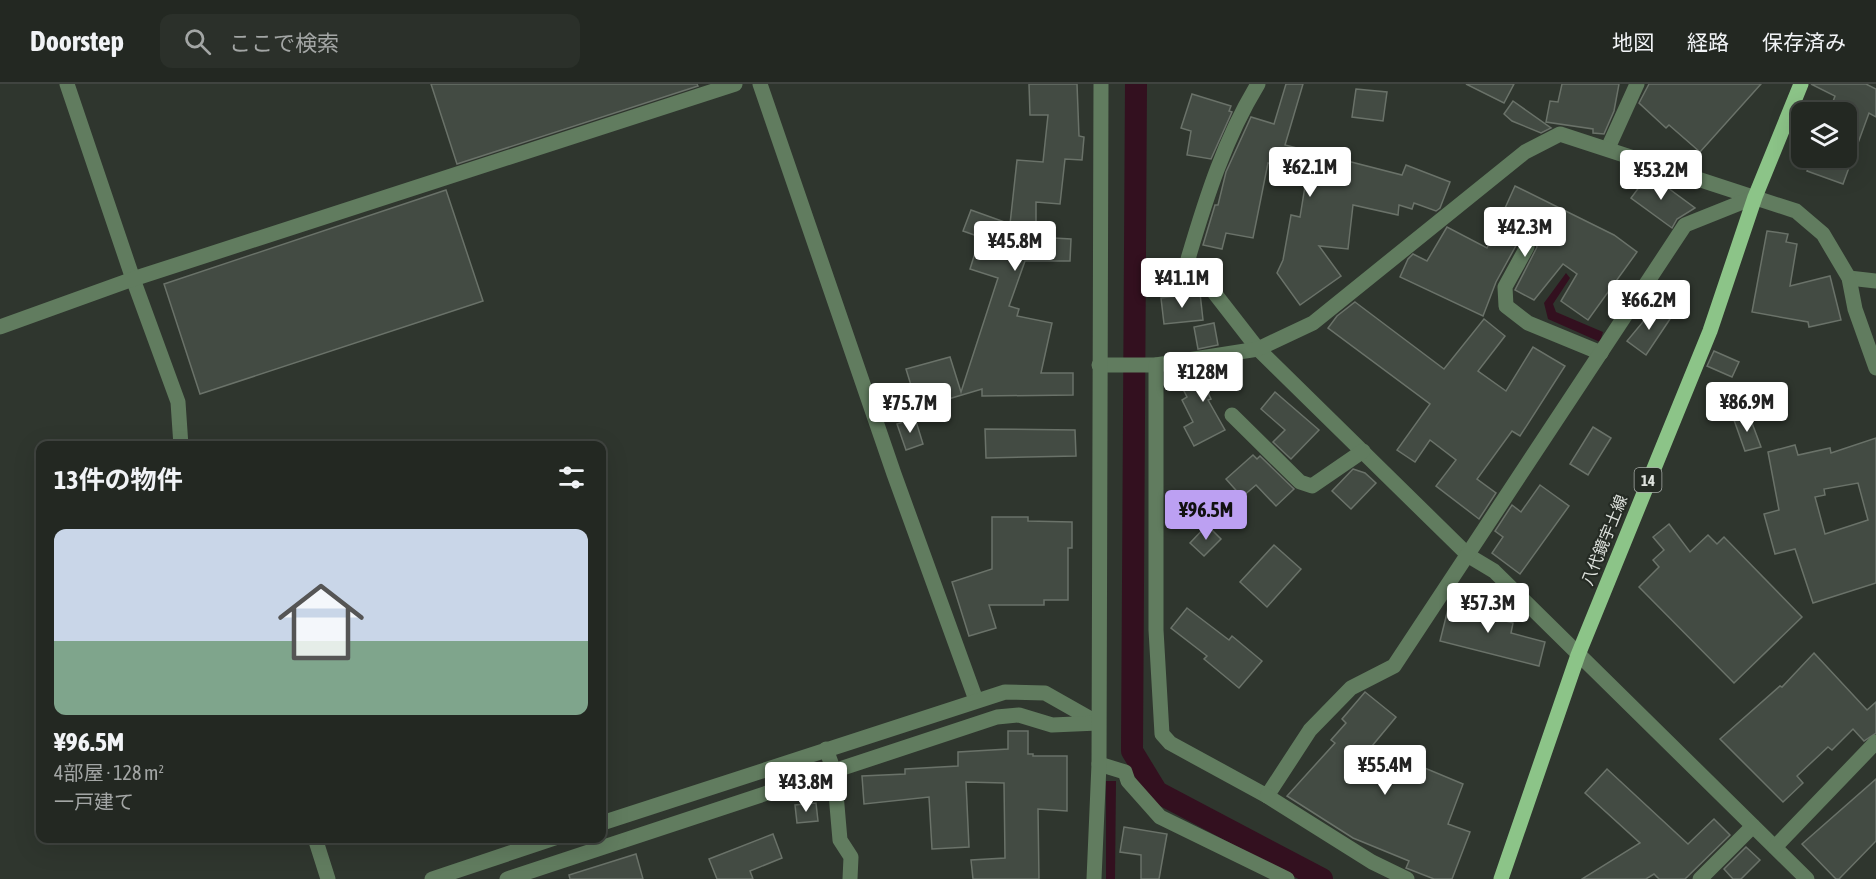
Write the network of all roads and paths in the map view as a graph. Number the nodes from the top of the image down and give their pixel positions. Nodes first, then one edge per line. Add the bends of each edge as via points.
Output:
1 (67, 84) edge
2 (735, 84) edge
3 (760, 84) edge
4 (1101, 84) edge
5 (1258, 84) edge
6 (1637, 84) edge
7 (1801, 84) edge
8 (1608, 148) junction
9 (1755, 197) junction
10 (1527, 247) dead end
11 (1849, 278) junction
12 (133, 279) junction
13 (1876, 281) edge
14 (0, 327) edge
15 (1258, 349) junction
16 (1601, 353) junction
17 (1100, 365) junction
18 (1155, 365) junction
19 (1876, 368) edge
20 (1232, 415) dead end
21 (181, 441) edge
22 (1363, 451) junction
23 (1469, 556) junction
24 (1578, 655) junction
25 (976, 700) junction
26 (1098, 723) junction
27 (1876, 742) edge
28 (826, 749) junction
29 (1099, 764) junction
30 (834, 771) junction
31 (759, 772) junction
32 (768, 793) junction
33 (1267, 796) junction
34 (606, 822) edge
35 (1753, 826) junction
36 (317, 843) edge
37 (540, 843) edge
38 (1775, 848) junction
39 (328, 879) edge
40 (432, 879) edge
41 (507, 879) edge
42 (850, 879) edge
43 (1094, 879) edge
44 (1287, 879) edge
45 (1407, 879) edge
46 (1501, 879) edge
47 (1700, 879) edge
48 (1807, 879) edge

1 - 12 street
2 - 12 street
3 - 25 street
4 - 17 street
5 - 15 street via 1209,187 1188,259
6 - 8 street
7 - 9 main road, 八代鏡宇土線 / 14
8 - 9 street
8 - 15 street via 1560,134 1525,152 1312,323
9 - 11 street via 1797,211 1823,234
9 - 16 street via 1685,225
9 - 24 main road, 八代鏡宇土線 / 14 via 1710,331
10 - 16 street via 1505,287 1506,306 1528,323
11 - 13 street
11 - 19 street via 1855,309
12 - 14 street
12 - 21 street via 178,402
15 - 18 street
15 - 22 street
16 - 23 street
17 - 18 street
17 - 26 street
18 - 33 street via 1156,630 1162,734 1170,743
20 - 22 street via 1300,482 1312,486
22 - 23 street
23 - 24 street via 1494,572
23 - 33 street via 1394,666 1351,688 1310,730
24 - 35 street
24 - 46 main road, 八代鏡宇土線 / 14
25 - 26 street via 1005,692 1045,693
25 - 28 street
26 - 29 street
26 - 30 street via 1052,725 1019,715 997,717
27 - 38 street
28 - 30 street
28 - 31 street
29 - 43 street
29 - 44 street via 1125,772 1128,781 1160,817
30 - 32 street
30 - 42 street via 840,840 851,857
31 - 32 street
31 - 34 street
32 - 41 street
33 - 45 street via 1372,862
35 - 38 street
35 - 47 street
36 - 39 street
37 - 40 street
38 - 48 street

